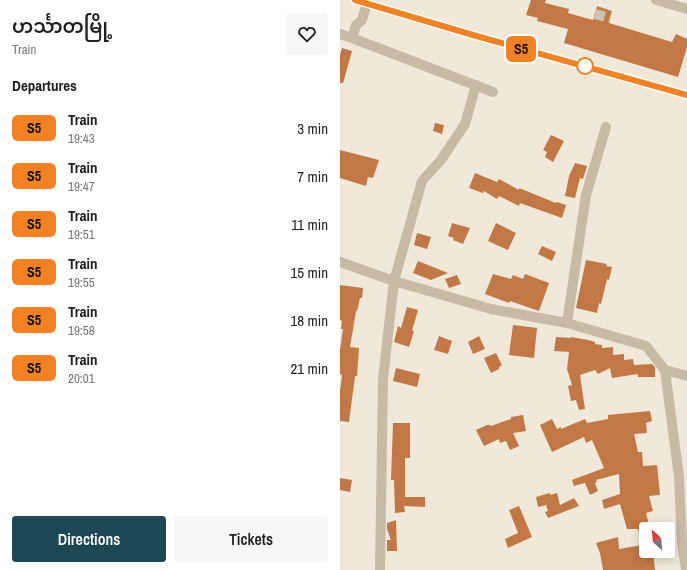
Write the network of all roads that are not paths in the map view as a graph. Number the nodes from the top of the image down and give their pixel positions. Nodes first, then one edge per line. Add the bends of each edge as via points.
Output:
1 (368, 0) edge
2 (656, 0) edge
3 (687, 9) edge
4 (340, 34) edge
5 (352, 38) junction
6 (476, 85) junction
7 (494, 92) dead end
8 (606, 128) dead end
9 (340, 262) edge
10 (394, 281) junction
11 (567, 323) junction
12 (665, 370) junction
13 (687, 376) edge
14 (683, 477) edge
15 (685, 543) edge
16 (380, 570) edge
17 (686, 570) edge

1 - 5 street via 362,20 356,25
2 - 3 street
4 - 5 street
5 - 6 street
6 - 7 street
6 - 10 street via 465,124 441,160 422,181
8 - 11 street via 586,195
9 - 10 street
10 - 11 street via 491,310
10 - 16 street via 383,379
11 - 12 street via 646,346
12 - 13 street
12 - 14 street
14 - 15 street
15 - 17 street

